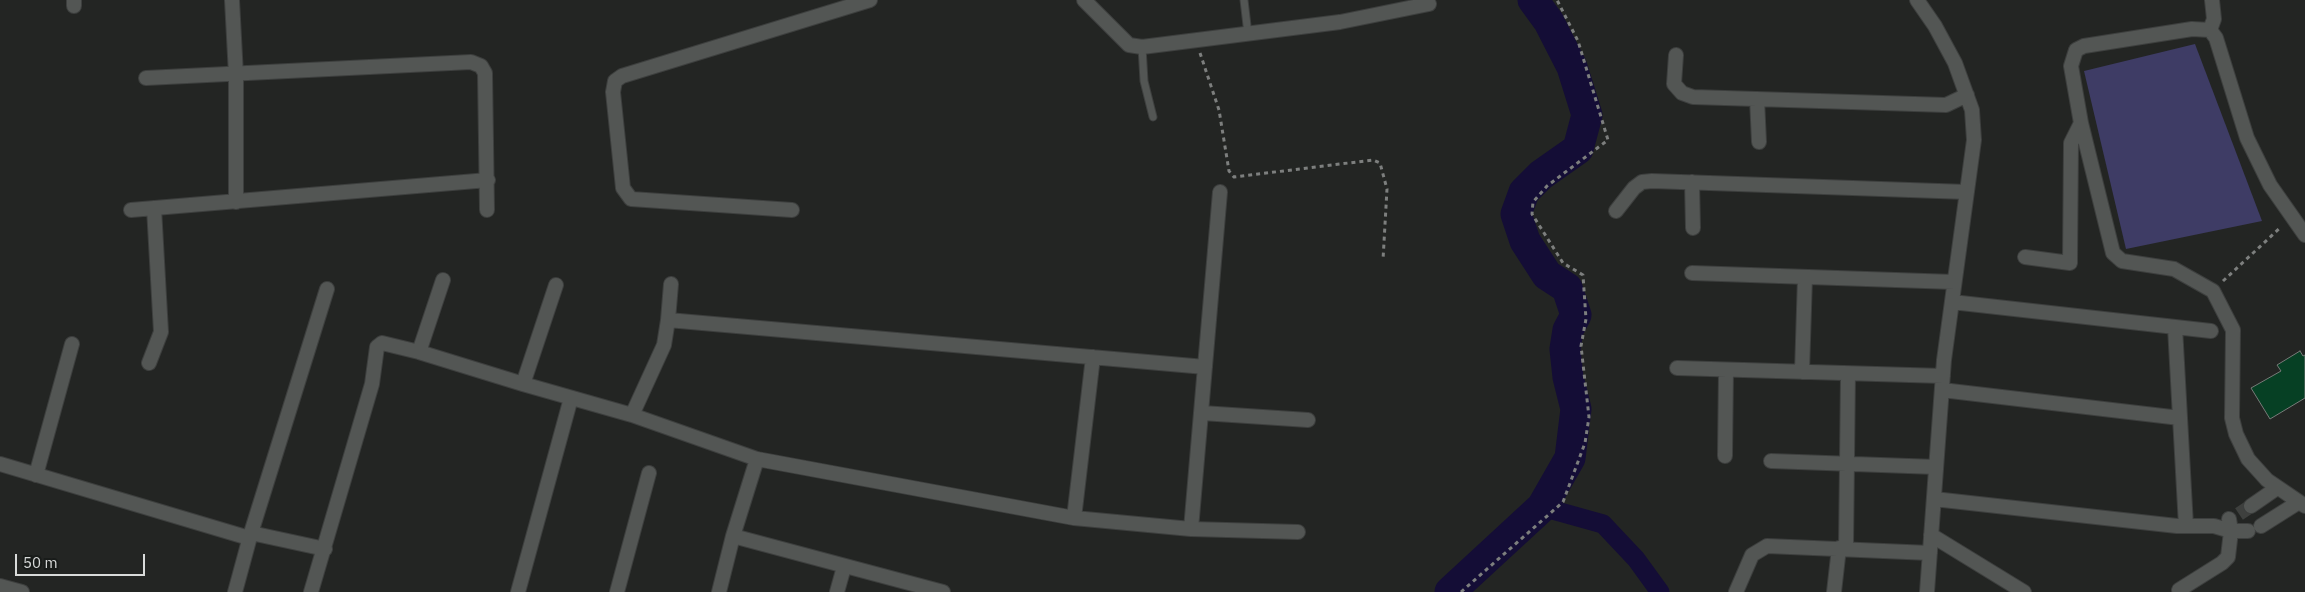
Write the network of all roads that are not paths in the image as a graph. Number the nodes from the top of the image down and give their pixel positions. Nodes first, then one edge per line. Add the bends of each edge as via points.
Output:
1 (232, 0) edge
2 (870, 0) edge
3 (1084, 0) edge
4 (1244, 0) edge
5 (1917, 0) edge
6 (2212, 0) edge
7 (1429, 4) dead end
8 (2210, 30) junction
9 (1248, 34) junction
10 (1142, 47) junction
11 (1676, 55) dead end
12 (236, 75) junction
13 (146, 78) dead end
14 (1967, 95) junction
15 (1757, 99) junction
16 (1153, 117) dead end
17 (2081, 123) junction
18 (1759, 142) dead end
19 (488, 180) junction
20 (1692, 182) junction
21 (1220, 192) dead end
22 (1967, 192) junction
23 (236, 202) junction
24 (154, 208) junction
25 (131, 210) dead end
26 (487, 210) dead end
27 (792, 210) dead end
28 (1616, 211) dead end
29 (1693, 228) dead end
30 (2305, 234) edge
31 (2024, 257) dead end
32 (1692, 274) dead end
33 (1805, 277) junction
34 (443, 280) dead end
35 (1954, 282) junction
36 (671, 284) dead end
37 (556, 285) dead end
38 (327, 289) dead end
39 (1952, 302) junction
40 (668, 320) junction
41 (2175, 327) junction
42 (2211, 331) dead end
43 (72, 344) dead end
44 (419, 352) junction
45 (1093, 357) junction
46 (149, 363) dead end
47 (1205, 367) junction
48 (1677, 368) dead end
49 (1726, 370) junction
50 (1802, 372) junction
51 (1848, 374) junction
52 (1942, 383) junction
53 (523, 384) junction
54 (571, 398) junction
55 (1202, 413) junction
56 (632, 415) junction
57 (2180, 418) junction
58 (1308, 420) dead end
59 (1725, 456) dead end
60 (757, 459) junction
61 (1771, 461) dead end
62 (0, 464) edge
63 (1846, 464) junction
64 (1936, 467) junction
65 (649, 473) dead end
66 (36, 475) junction
67 (2277, 488) junction
68 (1934, 499) junction
69 (2302, 504) edge
70 (2238, 517) junction
71 (1074, 518) junction
72 (2186, 526) junction
73 (1191, 529) junction
74 (1298, 532) dead end
75 (250, 535) junction
76 (1931, 535) junction
77 (733, 536) junction
78 (1842, 548) junction
79 (325, 549) junction
80 (1930, 553) junction
81 (844, 567) junction
82 (0, 586) edge
83 (2179, 590) dead end
84 (22, 592) edge
85 (235, 592) edge
86 (311, 592) edge
87 (518, 592) edge
88 (617, 592) edge
89 (719, 592) edge
90 (837, 592) edge
91 (943, 592) edge
92 (1736, 592) edge
93 (1834, 592) edge
94 (1927, 592) edge
95 (2024, 592) edge

1 - 12 street
2 - 27 street via 622,76 615,81 613,92 623,188 631,199
3 - 10 street via 1129,45
4 - 9 lane
5 - 14 street via 1946,44
6 - 8 street via 2214,19
7 - 9 street via 1340,22
8 - 17 street via 2192,29 2084,46 2076,50 2071,66
8 - 30 street via 2222,55 2247,138 2270,185
9 - 10 street
10 - 16 lane via 1144,81
11 - 15 street via 1674,84 1687,96
12 - 13 street
12 - 19 street via 471,62 481,66 485,73
12 - 23 street
14 - 15 street via 1946,105
14 - 22 street via 1972,110 1974,140
15 - 18 street
17 - 31 street via 2072,143 2070,263
17 - 67 street via 2113,253 2122,261 2174,270 2213,291 2233,330 2232,418 2236,434 2248,458
19 - 23 street
19 - 26 street
20 - 22 street
20 - 28 street via 1642,182
20 - 29 street
21 - 47 street
22 - 35 street
23 - 24 street
24 - 25 street
24 - 46 street via 161,332
32 - 33 street
33 - 35 street
33 - 50 street
34 - 44 street
35 - 39 street
36 - 40 street
37 - 53 street
38 - 75 street
39 - 41 street
39 - 52 street
40 - 45 street
40 - 56 street via 664,345
41 - 42 street
41 - 57 street
43 - 66 street
44 - 53 street
44 - 79 street via 389,343 377,347 372,384
45 - 47 street
45 - 71 street
47 - 55 street
48 - 49 street
49 - 50 street
49 - 59 street
50 - 51 street
51 - 52 street
51 - 63 street
52 - 57 street
52 - 64 street
53 - 54 street
54 - 56 street
54 - 87 street
55 - 58 street
55 - 73 street
56 - 60 street
57 - 72 street
60 - 71 street
60 - 77 street
61 - 63 street
62 - 66 street
63 - 64 street
63 - 78 street
64 - 68 street
65 - 88 street
66 - 75 street
67 - 69 street
67 - 70 street
68 - 72 street
68 - 76 street
69 - 70 street via 2254,528
70 - 72 street via 2214,526
70 - 83 street via 2228,557
71 - 73 street
73 - 74 street
75 - 79 street
75 - 85 street
76 - 80 street
76 - 95 street
77 - 81 street
77 - 89 street
78 - 80 street
78 - 92 street via 1762,547 1752,555
78 - 93 street
79 - 86 street
80 - 94 street
81 - 90 street
81 - 91 street
82 - 84 street

